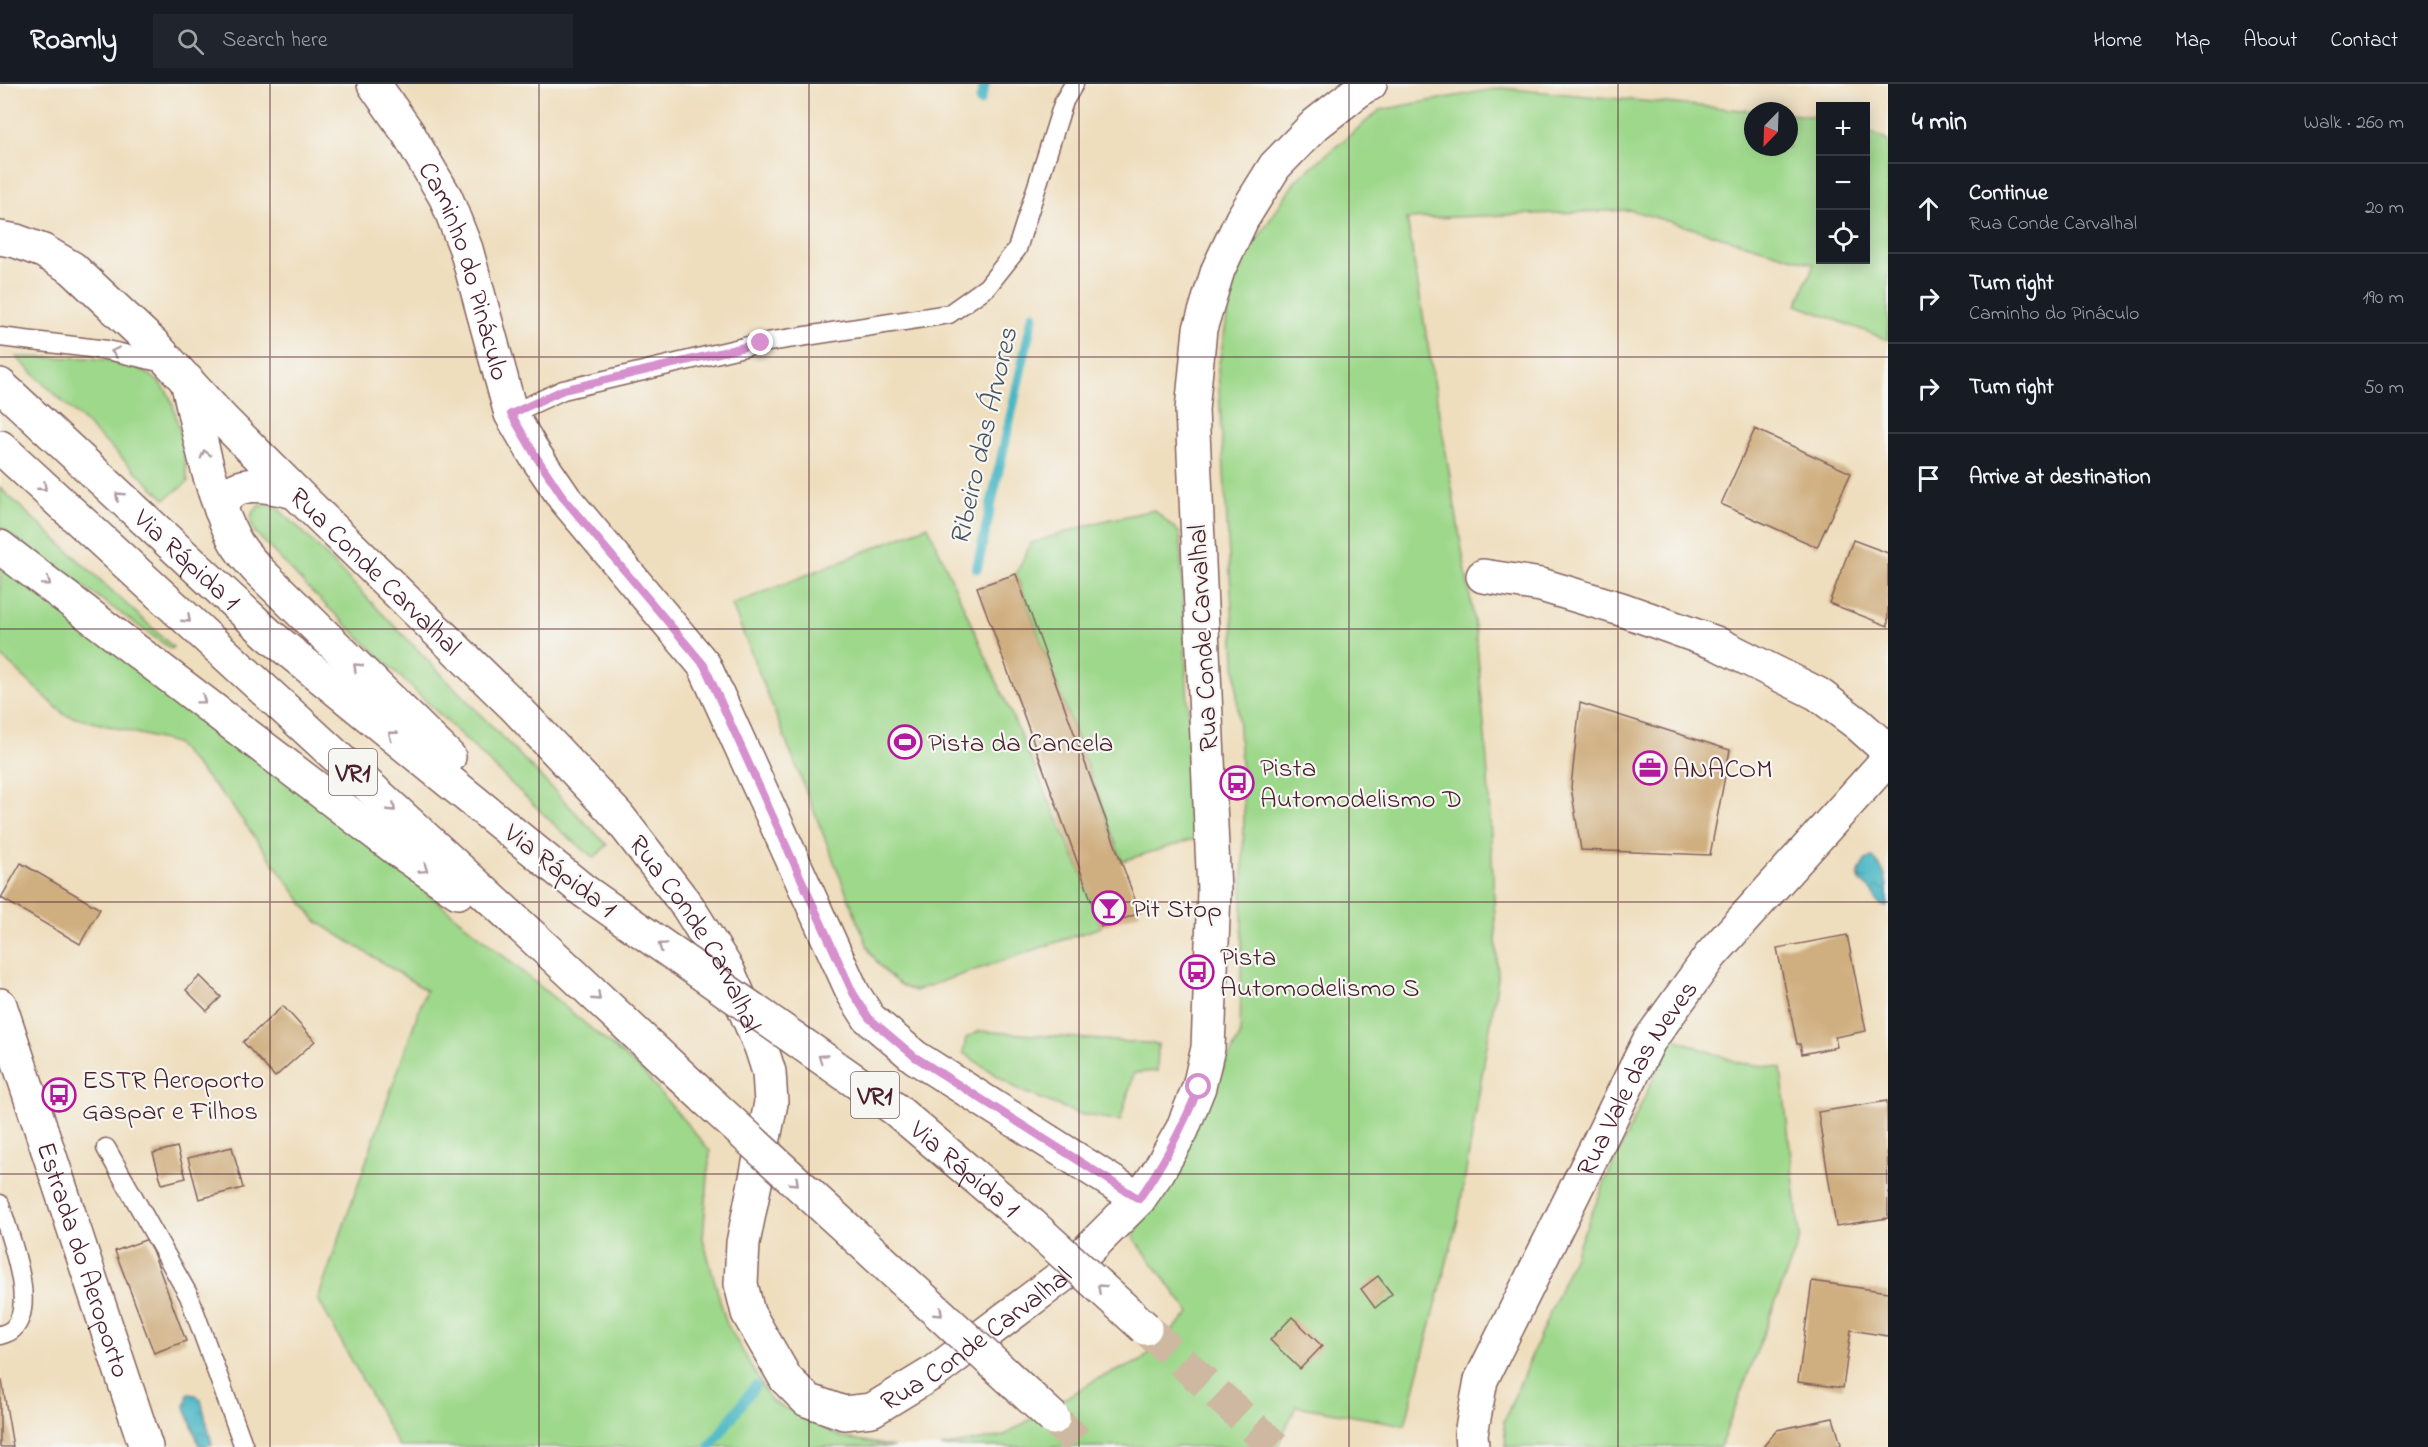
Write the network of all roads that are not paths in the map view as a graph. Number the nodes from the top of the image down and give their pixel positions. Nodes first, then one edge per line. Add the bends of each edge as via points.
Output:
1 (374, 84) edge
2 (1074, 84) edge
3 (1370, 84) edge
4 (0, 238) edge
5 (0, 337) edge
6 (180, 372) junction
7 (0, 385) edge
8 (511, 414) junction
9 (0, 447) edge
10 (295, 492) junction
11 (221, 510) junction
12 (0, 547) edge
13 (1483, 576) dead end
14 (1888, 752) edge
15 (1888, 759) edge
16 (572, 882) junction
17 (560, 962) junction
18 (0, 1005) edge
19 (106, 1148) dead end
20 (1139, 1199) junction
21 (0, 1204) edge
22 (1145, 1328) tunnel mouth
23 (0, 1335) edge
24 (1053, 1418) tunnel mouth
25 (146, 1447) edge
26 (244, 1447) edge
27 (1472, 1447) edge

1 - 8 main road, Caminho do Pináculo via 446,198 466,249
2 - 8 lane via 1064,101 1017,249 987,287 949,314 761,343 563,390
3 - 20 main road, Rua Conde Carvalhal via 1316,124 1275,166 1242,219 1218,270 1200,329 1192,410 1214,891 1208,1047 1199,1087 1182,1130
4 - 6 main road, Rua Conde Carvalhal via 43,251 72,268
6 -> 5 lane via 107,350
6 - 10 main road, Rua Conde Carvalhal
11 -> 6 main road
16 -> 7 main road, Via Rápida 1 / VR1 via 268,634
8 - 20 main road, Caminho do Pináculo via 565,500 704,665 853,993 869,1018 915,1057
9 -> 17 main road, Via Rápida 1 / VR1
10 - 11 main road via 270,486 238,488 227,496
10 - 20 main road, Rua Conde Carvalhal via 516,708 618,816 688,907 728,971 761,1047 771,1103 743,1243 741,1284 756,1329 786,1379 807,1400 844,1413 872,1410 936,1371 1062,1276
16 -> 11 main road via 500,806 260,572 235,542
12 -> 17 main road via 399,851
13 - 14 main road via 1541,585 1716,643 1818,694
15 - 27 main road, Rua Vale das Neves via 1711,955 1649,1041 1481,1380
22 -> 16 main road, Via Rápida 1 / VR1, bridge via 895,1108
17 -> 24 main road, Via Rápida 1 / VR1, bridge
18 - 25 main road, Estrada do Aeroporto
19 - 26 lane via 189,1296
21 - 23 lane via 24,1292 22,1313 12,1330

